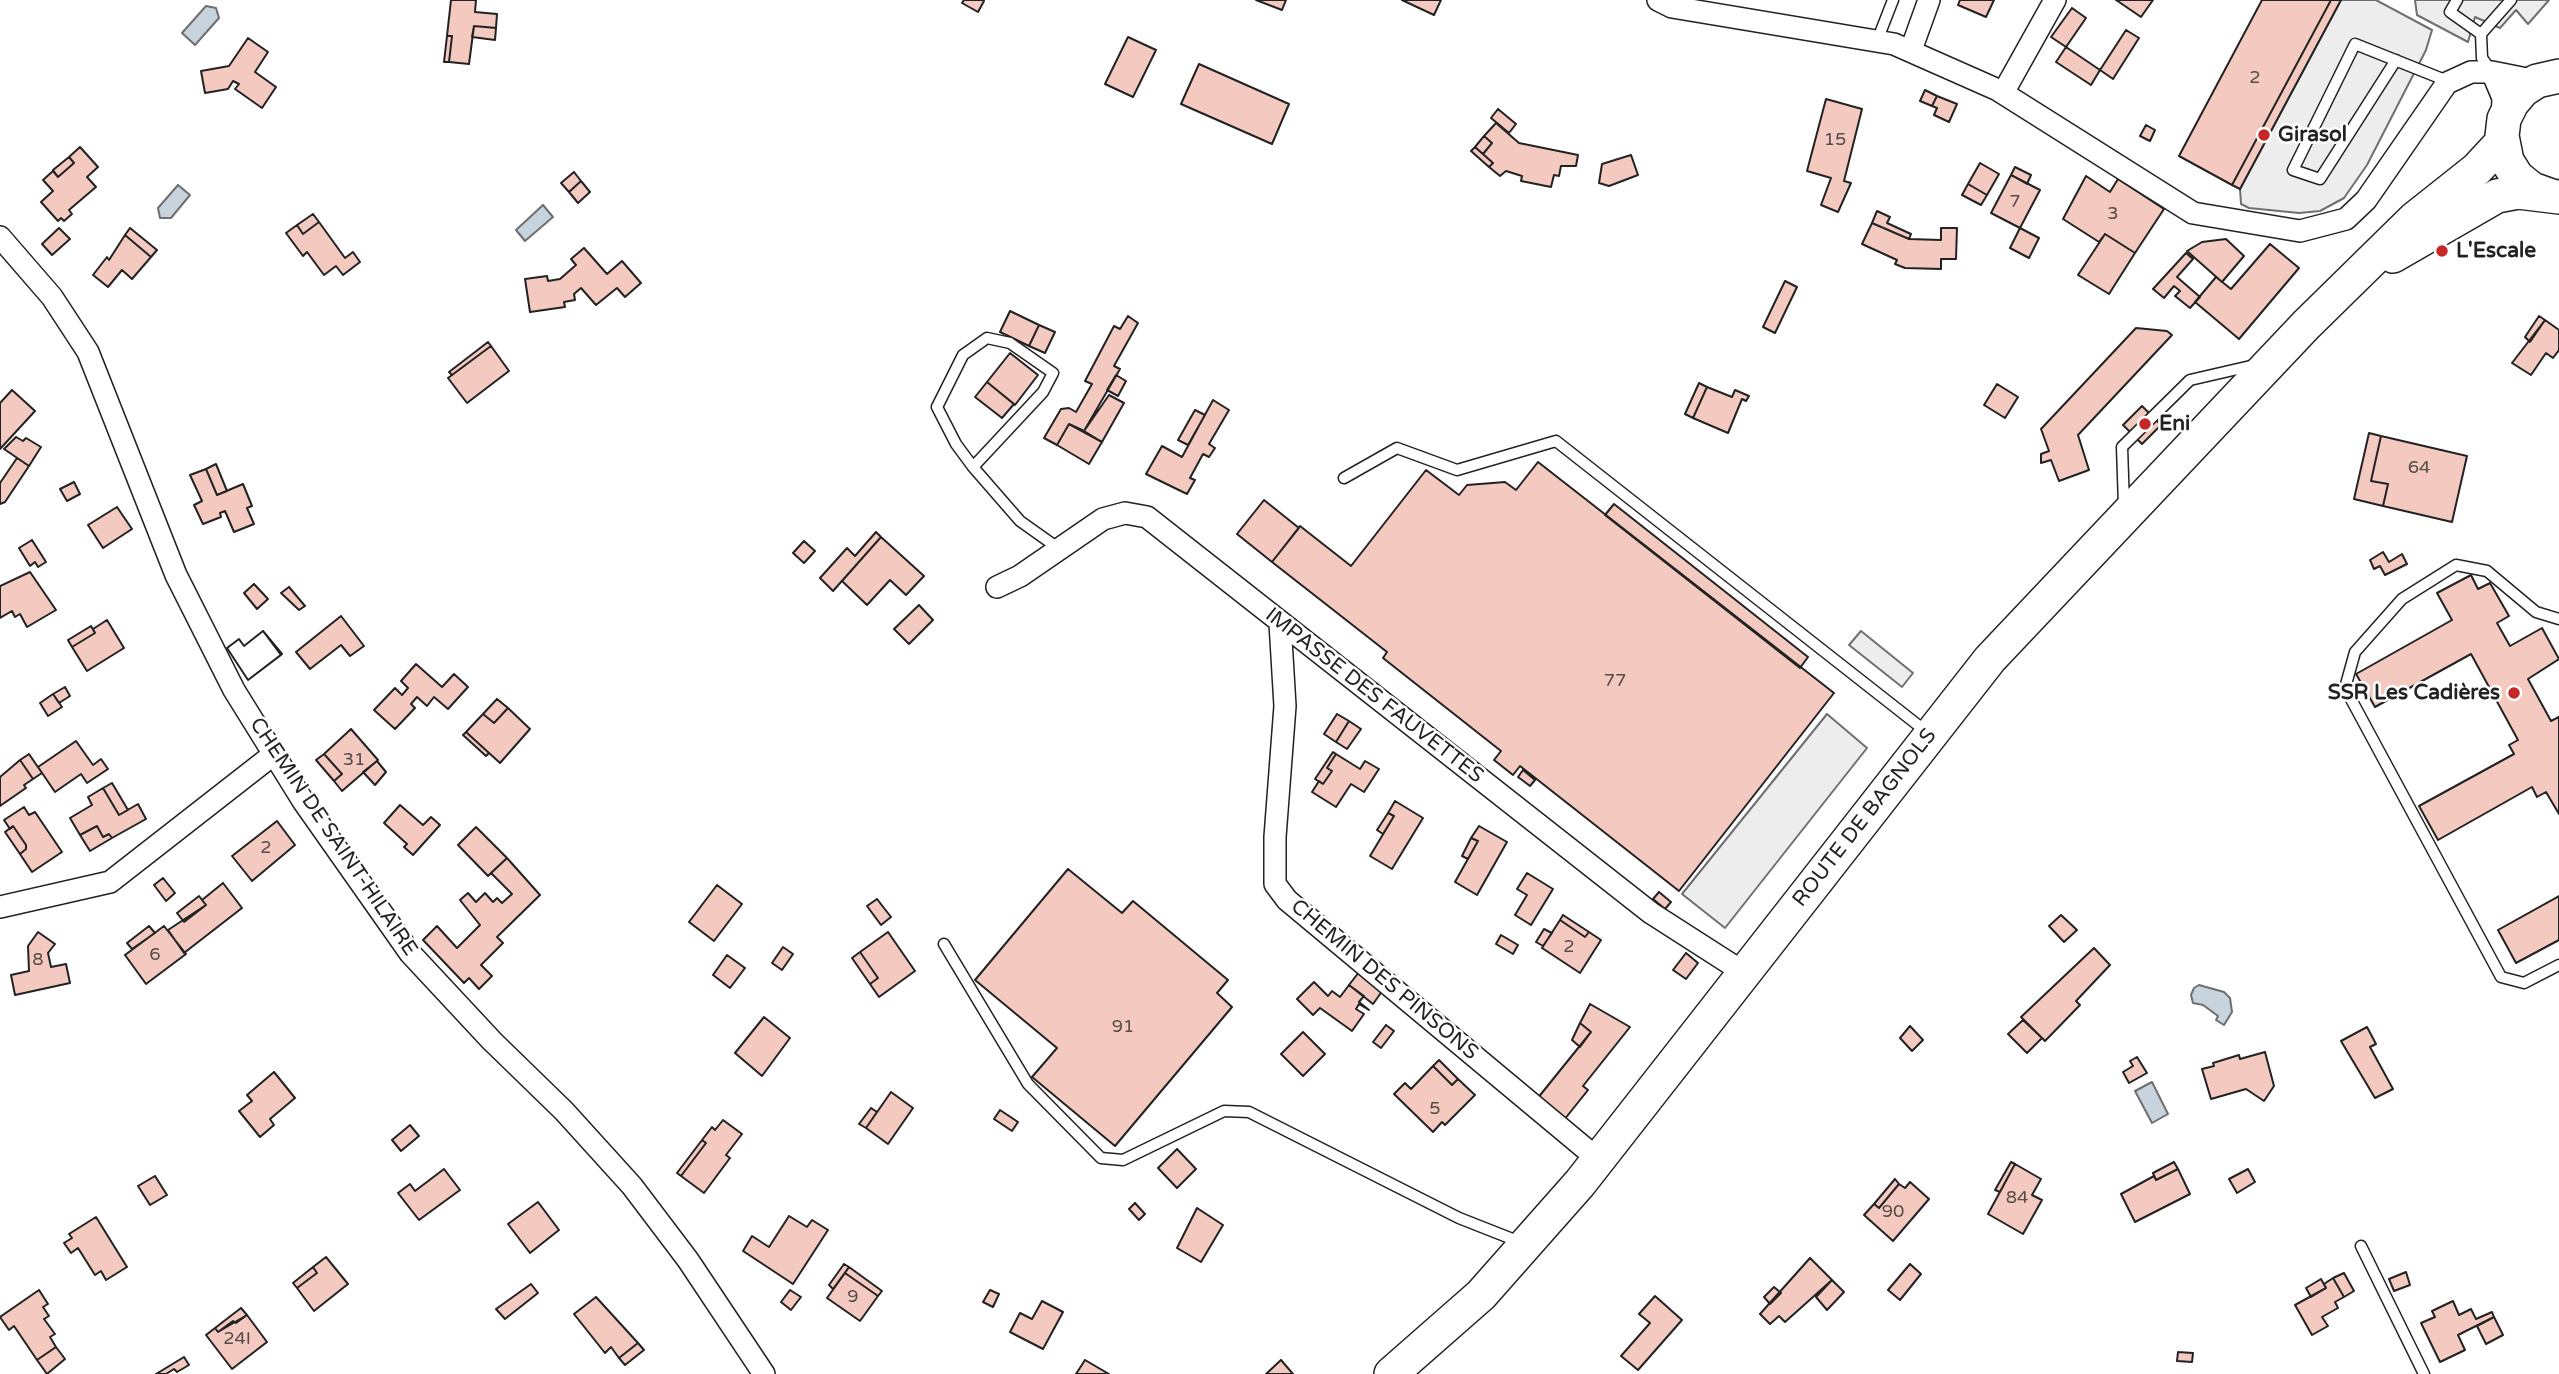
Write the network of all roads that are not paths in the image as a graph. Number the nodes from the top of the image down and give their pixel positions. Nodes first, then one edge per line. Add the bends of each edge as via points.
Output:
1 (1658, 0) edge
2 (1893, 0) edge
3 (1929, 0) edge
4 (2055, 0) edge
5 (2456, 0) edge
6 (2511, 0) edge
7 (2482, 34) junction
8 (1877, 41) junction
9 (1911, 50) junction
10 (2396, 60) junction
11 (2492, 72) junction
12 (2553, 77) edge
13 (2450, 82) junction
14 (2003, 93) junction
15 (2502, 139) junction
16 (2554, 197) edge
17 (0, 237) edge
18 (2358, 277) junction
19 (2271, 362) junction
20 (973, 467) junction
21 (1344, 478) dead end
22 (2125, 520) junction
23 (1058, 548) junction
24 (997, 587) dead end
25 (2559, 619) edge
26 (1280, 623) junction
27 (1930, 735) junction
28 (274, 754) junction
29 (0, 907) edge
30 (944, 944) dead end
31 (2559, 965) edge
32 (1743, 972) junction
33 (1599, 1160) junction
34 (1526, 1245) junction
35 (2361, 1246) dead end
36 (764, 1374) edge
37 (1391, 1374) edge
38 (2424, 1374) edge

1 - 8 street via 1672,7
2 - 8 lane
3 - 9 street
4 - 14 street
5 - 7 lane via 2450,12
6 - 7 lane
7 - 11 lane via 2482,58
8 - 9 street
9 - 14 street
10 - 10 lane via 2355,44 2292,170 2320,179
10 - 13 lane
11 - 12 street
11 - 13 street via 2471,72
11 - 15 street via 2502,98
12 - 15 main road via 2512,103
13 - 14 street via 2360,206 2346,219 2300,231 2193,213
15 - 16 main road via 2517,177
15 - 18 main road via 2477,169 2414,219
16 - 18 main road via 2518,192 2497,197
17 - 28 street, CHEMIN DE SAINT-HILAIRE via 52,298 88,352 176,575 234,690
18 - 19 main road, ROUTE DE BAGNOLS
19 - 22 main road, ROUTE DE BAGNOLS
19 - 22 lane via 2190,380 2122,447
20 - 20 lane via 937,407 963,355 987,338 1010,343 1053,373 1043,392
20 - 23 lane via 1020,521
21 - 27 lane via 1398,448 1457,470 1556,441
22 - 27 main road, ROUTE DE BAGNOLS via 1990,659
23 - 24 street, IMPASSE DES FAUVETTES
23 - 26 street, IMPASSE DES FAUVETTES via 1103,519 1125,513 1147,517
25 - 31 lane via 2536,612 2487,571 2456,565 2402,599 2355,652 2345,688 2501,977 2524,983
26 - 32 street, IMPASSE DES FAUVETTES via 1651,913
26 - 33 street, CHEMIN DES PINSONS via 1285,706 1275,884 1287,900
27 - 32 main road, ROUTE DE BAGNOLS
28 - 29 street via 110,882
28 - 36 street, CHEMIN DE SAINT-HILAIRE via 410,953 632,1186 688,1259
30 - 34 lane via 1028,1084 1101,1158 1123,1160 1224,1111 1250,1112 1459,1218
32 - 33 main road, ROUTE DE BAGNOLS
33 - 34 main road, ROUTE DE BAGNOLS
34 - 37 main road, ROUTE DE BAGNOLS via 1481,1295
35 - 38 lane

